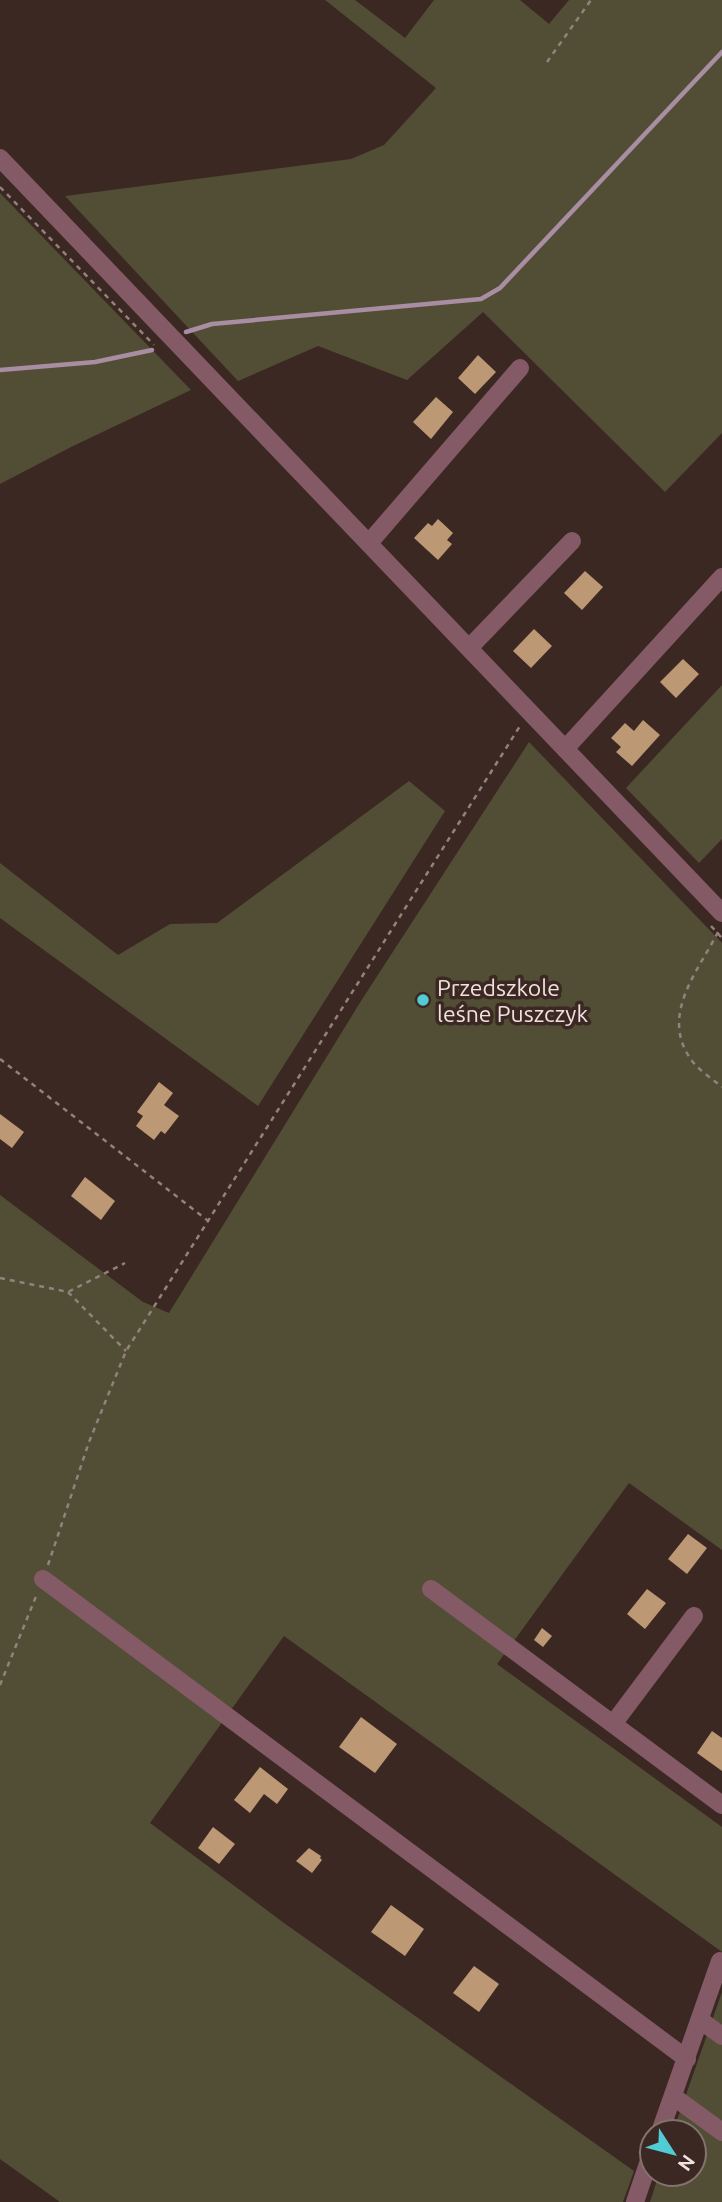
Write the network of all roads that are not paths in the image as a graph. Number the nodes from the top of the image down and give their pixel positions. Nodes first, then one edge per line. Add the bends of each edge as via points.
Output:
1 (0, 158) edge
2 (520, 368) dead end
3 (572, 541) dead end
4 (369, 543) junction
5 (722, 576) edge
6 (469, 648) junction
7 (565, 749) junction
8 (722, 913) edge
9 (43, 1579) road end
10 (431, 1589) dead end
11 (694, 1616) dead end
12 (613, 1724) junction
13 (722, 1805) edge
14 (720, 1961) edge
15 (700, 2020) junction
16 (722, 2036) edge
17 (687, 2059) junction
18 (674, 2097) junction
19 (666, 2118) edge
20 (722, 2132) edge

1 - 4 street
2 - 4 street
3 - 6 street
4 - 6 street
5 - 7 street
6 - 7 street
7 - 8 street
9 - 17 street
10 - 12 street
11 - 12 street
12 - 13 street
14 - 15 street
15 - 16 street
15 - 17 street
17 - 18 street
18 - 19 street
18 - 20 street

